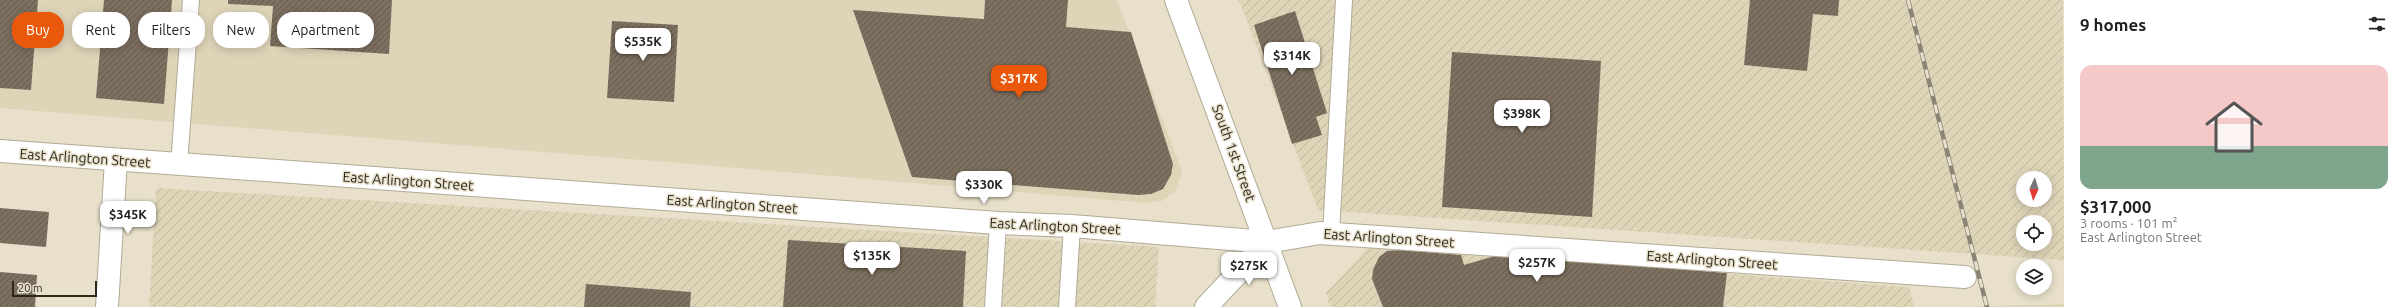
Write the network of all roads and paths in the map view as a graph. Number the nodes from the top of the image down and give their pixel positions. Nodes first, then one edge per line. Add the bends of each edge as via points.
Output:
1 (191, 0) edge
2 (1176, 0) edge
3 (1344, 0) edge
4 (0, 151) edge
5 (116, 160) junction
6 (179, 165) junction
7 (998, 223) junction
8 (1072, 226) junction
9 (1331, 234) junction
10 (1267, 242) junction
11 (1965, 276) dead end
12 (107, 307) edge
13 (993, 307) edge
14 (1067, 307) edge
15 (1206, 307) edge
16 (1290, 307) edge

1 - 6 lane
2 - 10 street, South 1st Street
3 - 9 lane
4 - 5 street, East Arlington Street
5 - 6 street, East Arlington Street
5 - 12 street
6 - 7 street, East Arlington Street
7 - 8 street, East Arlington Street
7 - 13 lane
8 - 10 street, East Arlington Street
8 - 14 lane
9 - 10 street, East Arlington Street via 1320,233
9 - 11 street, East Arlington Street
10 - 15 street
10 - 16 street, South 1st Street

